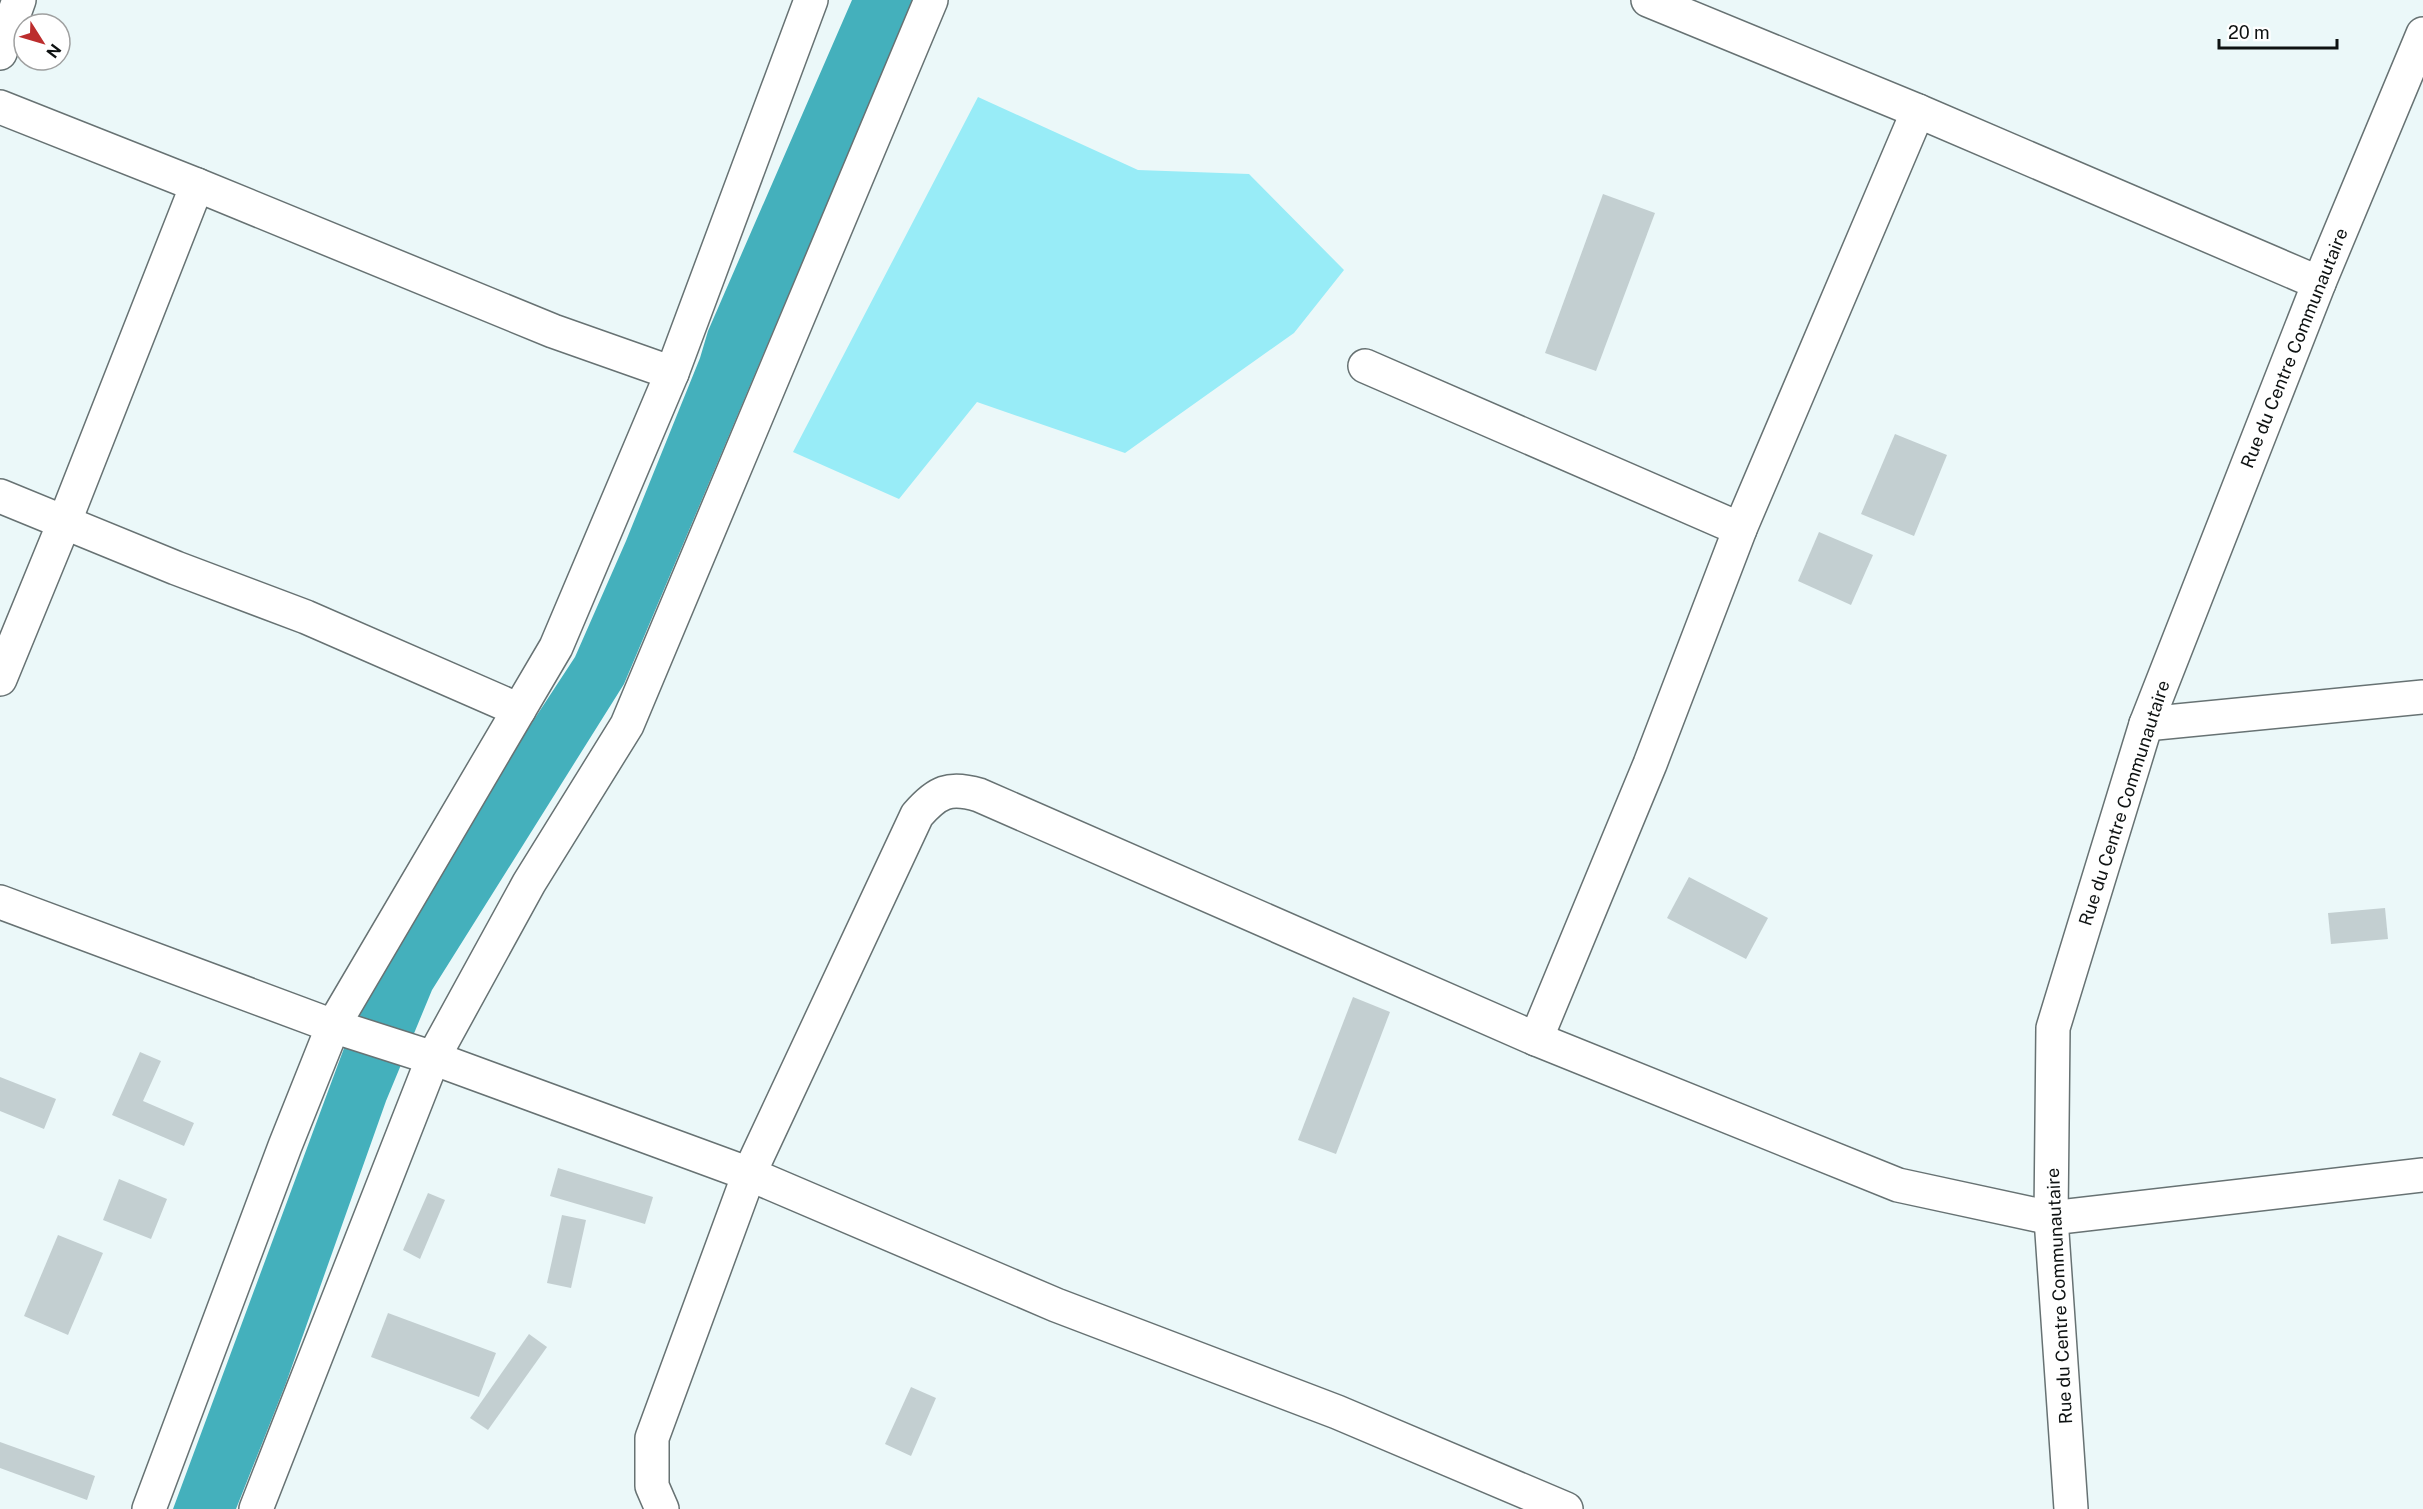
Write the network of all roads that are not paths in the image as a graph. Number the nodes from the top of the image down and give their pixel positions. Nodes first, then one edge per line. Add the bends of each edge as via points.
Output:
1 (20, 0) edge
2 (811, 0) edge
3 (931, 0) edge
4 (1648, 0) edge
5 (2423, 34) edge
6 (0, 53) edge
7 (0, 107) edge
8 (1918, 111) junction
9 (197, 185) junction
10 (2319, 284) junction
11 (1365, 366) dead end
12 (672, 373) junction
13 (0, 496) edge
14 (64, 523) junction
15 (1740, 529) junction
16 (0, 679) edge
17 (2423, 697) edge
18 (519, 710) junction
19 (2146, 724) junction
20 (0, 902) edge
21 (333, 1026) junction
22 (1536, 1039) junction
23 (433, 1058) junction
24 (749, 1174) junction
25 (2423, 1175) edge
26 (2051, 1218) junction
27 (148, 1509) edge
28 (255, 1509) edge
29 (662, 1509) edge
30 (1566, 1509) edge
31 (2071, 1509) edge

1 - 6 street
2 - 12 street
3 - 23 street via 627,725 529,883
4 - 8 street
5 - 10 street, Rue du Centre Communautaire
7 - 9 street
8 - 10 street
8 - 15 street
9 - 12 street via 553,332
9 - 14 street
10 - 19 street, Rue du Centre Communautaire
11 - 15 street
12 - 18 street via 556,647
13 - 14 street
14 - 16 street
14 - 18 street via 306,617
15 - 22 street via 1650,764
17 - 19 street
18 - 21 street
19 - 26 street, Rue du Centre Communautaire via 2053,1028
20 - 21 street
21 - 23 street
21 - 27 street
22 - 24 street via 979,795 948,791 930,800 917,815
22 - 26 street via 1898,1185
23 - 24 street
23 - 28 street
24 - 29 street via 652,1438 652,1486
24 - 30 street via 1056,1305 1337,1412
25 - 26 street
26 - 31 street, Rue du Centre Communautaire

